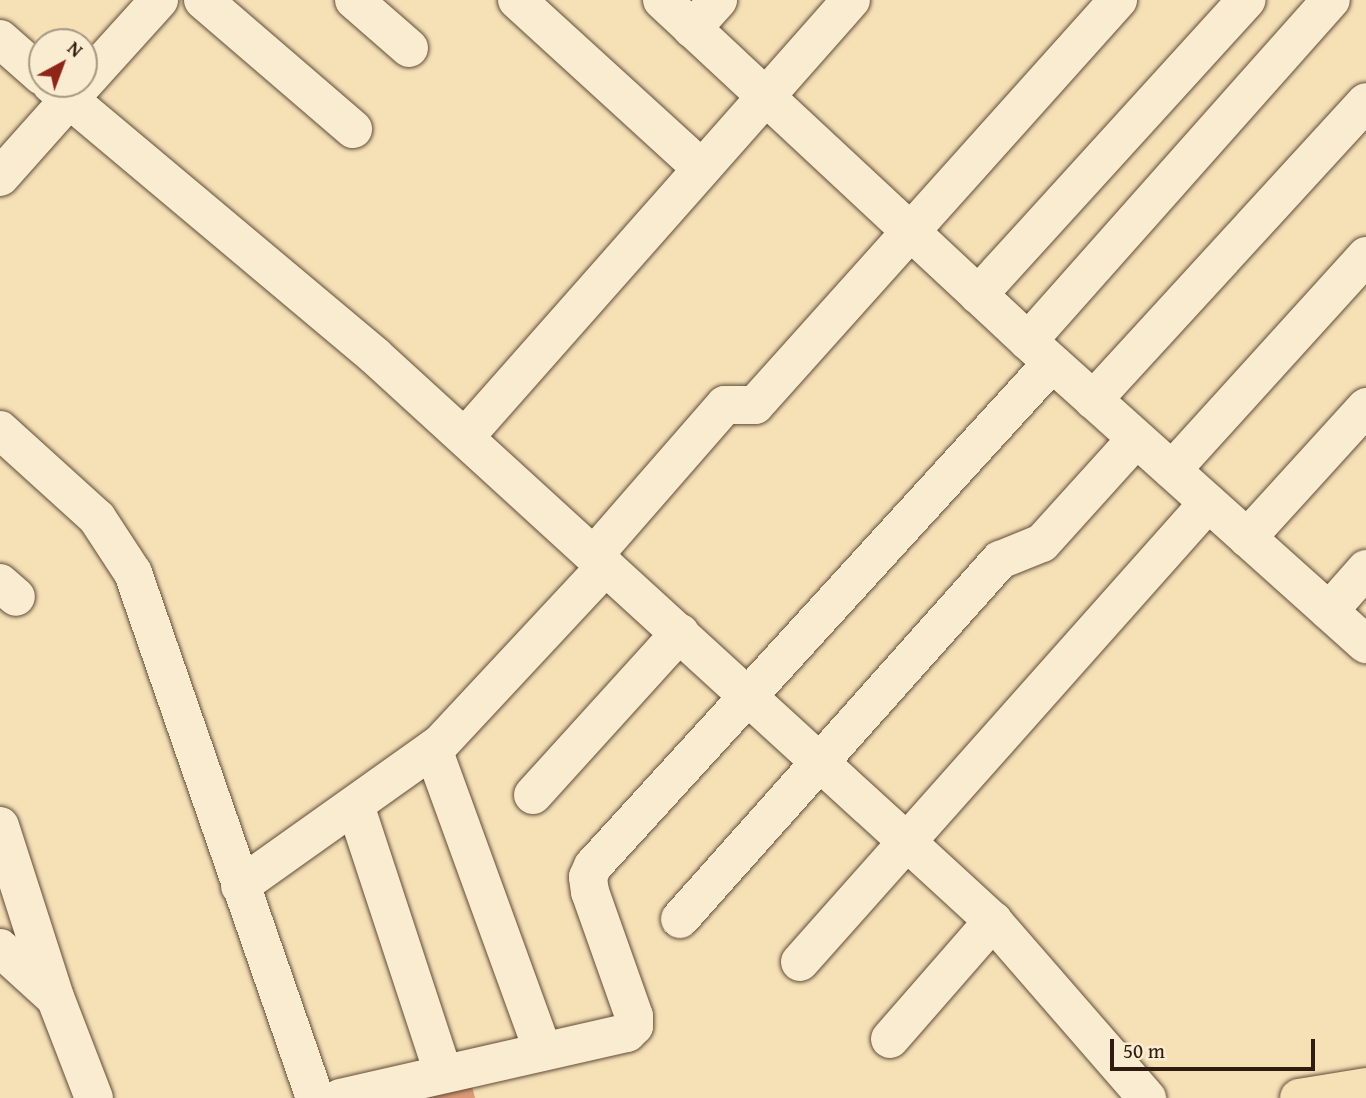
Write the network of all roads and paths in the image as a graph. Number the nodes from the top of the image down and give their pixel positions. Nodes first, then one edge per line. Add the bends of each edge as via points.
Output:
1 (159, 0) edge
2 (203, 0) edge
3 (354, 0) edge
4 (517, 0) edge
5 (662, 0) edge
6 (718, 0) edge
7 (851, 0) edge
8 (1118, 0) edge
9 (1246, 0) edge
10 (1331, 0) edge
11 (692, 29) junction
12 (0, 39) edge
13 (409, 48) dead end
14 (98, 56) edge
15 (28, 59) edge
16 (764, 95) junction
17 (57, 98) edge
18 (80, 98) edge
19 (1366, 103) edge
20 (354, 129) dead end
21 (701, 168) junction
22 (0, 177) edge
23 (910, 232) junction
24 (1366, 256) edge
25 (978, 295) junction
26 (1040, 352) junction
27 (1093, 400) junction
28 (1366, 407) edge
29 (0, 430) edge
30 (465, 437) junction
31 (1136, 439) junction
32 (1172, 470) junction
33 (1208, 503) junction
34 (1247, 538) junction
35 (600, 560) junction
36 (1366, 569) edge
37 (1329, 611) junction
38 (680, 633) junction
39 (1366, 644) edge
40 (746, 694) junction
41 (433, 749) junction
42 (821, 763) junction
43 (533, 795) dead end
44 (355, 805) junction
45 (0, 826) edge
46 (907, 842) junction
47 (240, 886) junction
48 (680, 919) dead end
49 (993, 921) junction
50 (0, 948) edge
51 (800, 962) dead end
52 (55, 997) junction
53 (890, 1039) dead end
54 (542, 1051) junction
55 (443, 1073) junction
56 (1366, 1087) edge
57 (94, 1098) edge
58 (315, 1098) edge
59 (340, 1098) edge
60 (1147, 1098) edge
61 (1299, 1098) edge

1 - 14 street
2 - 20 street
3 - 13 street
4 - 21 street
5 - 11 street
6 - 11 street
7 - 16 street
8 - 23 street
9 - 25 street
10 - 26 street
11 - 16 street
12 - 15 street
16 - 21 street
16 - 23 street
17 - 22 street
18 - 30 street
19 - 27 street
21 - 30 street
23 - 25 street
23 - 35 street via 755,405 725,405
24 - 32 street
25 - 26 street
26 - 27 street
26 - 40 street
27 - 31 street
28 - 34 street
29 - 47 street via 97,518 133,573
30 - 35 street
31 - 32 street
31 - 42 street via 1042,543 1000,560
32 - 33 street
33 - 34 street
33 - 46 street
34 - 37 street
35 - 38 street
35 - 41 street
36 - 37 street
37 - 39 street
38 - 40 street
38 - 43 street
40 - 42 street
40 - 54 street via 600,857 588,877 635,1016 634,1026 627,1033
41 - 44 street
41 - 54 street
42 - 46 street
42 - 48 street
44 - 47 street
44 - 55 street
45 - 52 street
46 - 49 street
46 - 51 street
47 - 58 street
49 - 53 street
49 - 60 street
50 - 52 street
52 - 57 street
54 - 55 street
55 - 59 street
56 - 61 main road

